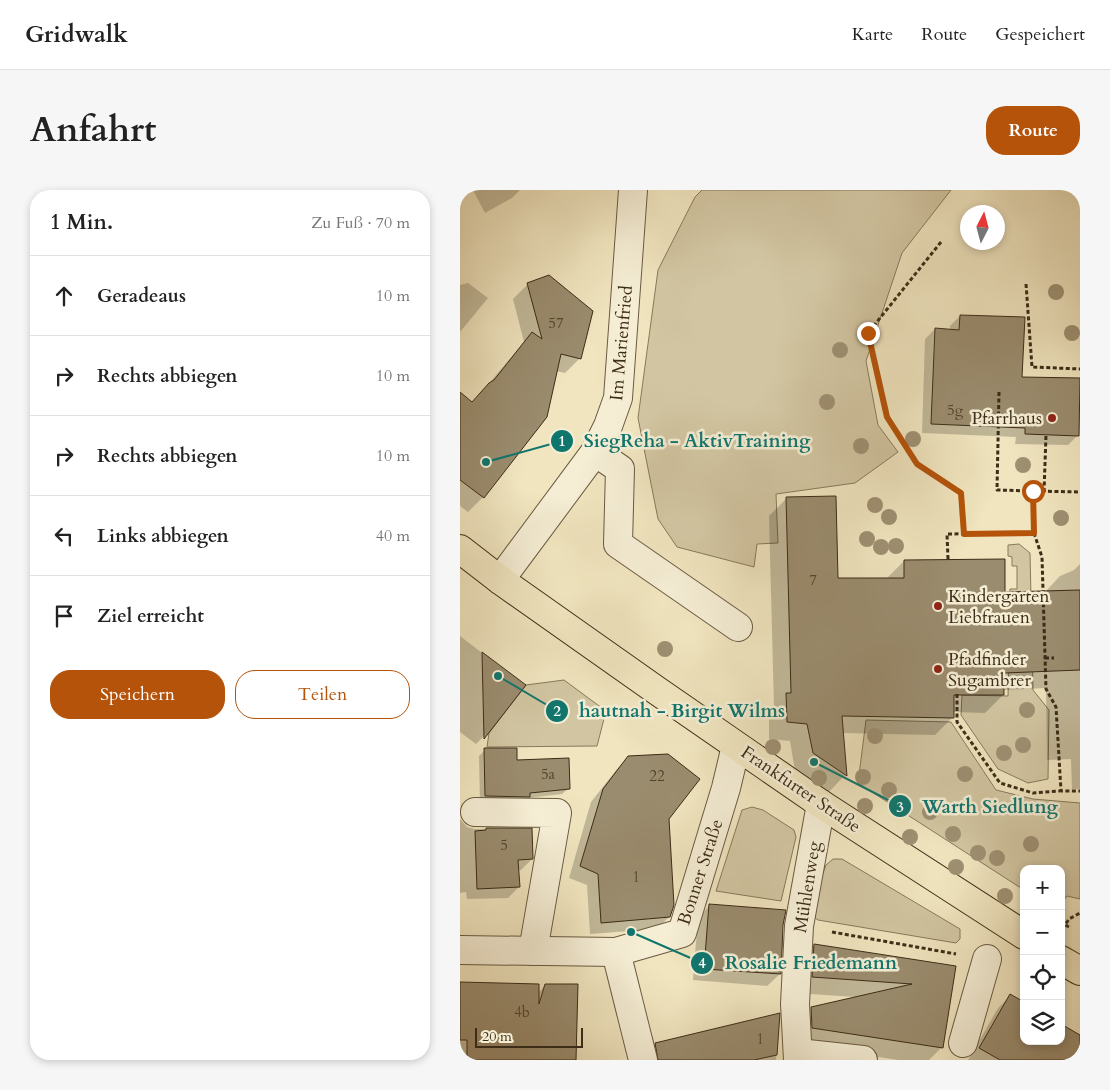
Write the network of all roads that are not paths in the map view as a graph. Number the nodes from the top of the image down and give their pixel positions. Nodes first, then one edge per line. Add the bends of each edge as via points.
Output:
1 (633, 190) edge
2 (595, 452) junction
3 (460, 549) edge
4 (500, 580) junction
5 (738, 627) dead end
6 (736, 746) junction
7 (821, 804) junction
8 (474, 812) dead end
9 (1020, 932) edge
10 (460, 950) edge
11 (533, 951) junction
12 (616, 952) junction
13 (987, 959) road end
14 (1065, 963) edge
15 (1080, 972) edge
16 (963, 1043) dead end
17 (798, 1057) edge
18 (643, 1060) edge
19 (863, 1060) edge

1 - 2 street, Im Marienfried via 618,398
2 - 4 street, Im Marienfried
2 - 5 street via 620,469 618,544
3 - 4 main road, Frankfurter Straße
4 - 6 main road, Frankfurter Straße
6 - 7 main road, Frankfurter Straße
6 - 12 street, Bonner Straße via 682,932
7 - 9 main road, Frankfurter Straße
7 - 17 street, Mühlenweg via 799,926
8 - 11 street via 557,813
10 - 11 street, Bonner Straße
11 - 12 street, Bonner Straße
12 - 18 street
13 - 16 street
14 - 15 main road
17 - 19 street

